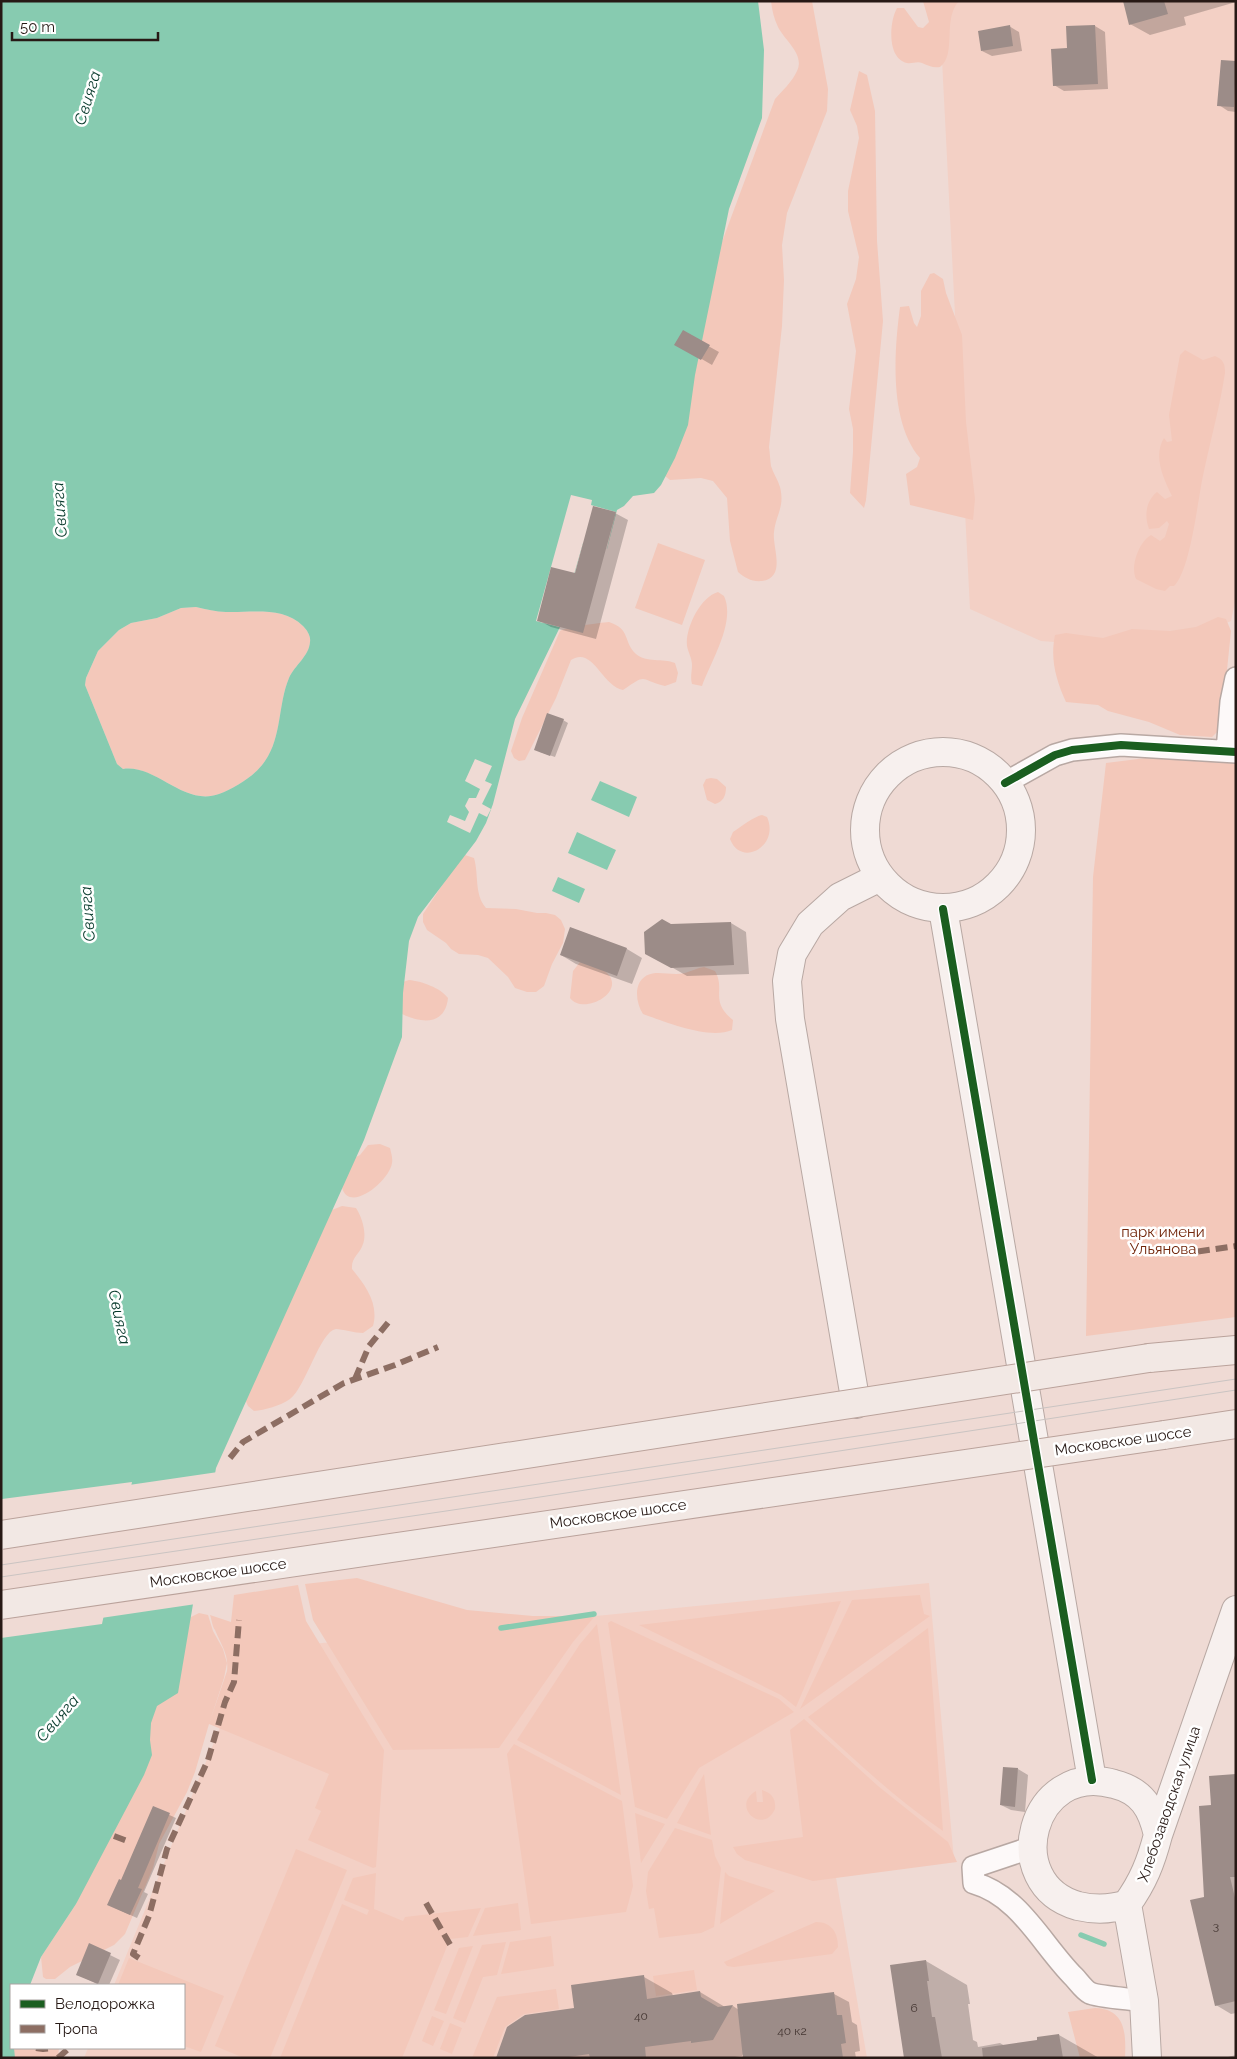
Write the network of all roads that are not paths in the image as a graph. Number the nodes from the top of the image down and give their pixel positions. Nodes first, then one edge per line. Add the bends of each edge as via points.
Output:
1 (1236, 678) edge
2 (1232, 752) edge
3 (1005, 783) junction
4 (880, 876) junction
5 (942, 909) junction
6 (1236, 1350) edge
7 (856, 1404) junction
8 (1236, 1424) edge
9 (1, 1535) edge
10 (1, 1604) edge
11 (1236, 1610) edge
12 (1092, 1780) junction
13 (1158, 1835) junction
14 (1033, 1847) junction
15 (1127, 1904) junction
16 (1144, 2001) junction
17 (1147, 2058) edge

1 - 2 street via 1232,702
2 - 3 street via 1121,745 1072,750 1056,755
3 - 4 street via 991,769 956,754 915,757 896,768 874,795 865,822 866,844 872,865
3 - 5 street via 1015,802 1020,823 1020,844 1013,865 984,897 964,906
4 - 5 street via 901,897 921,906
4 - 7 street via 840,897 810,924 792,954 787,981 790,1020
5 - 12 street
6 - 7 main road, bridge via 1149,1358
7 - 9 main road, bridge
8 - 10 main road, Московское шоссе, bridge
11 - 13 street, Хлебозаводская улица
12 - 13 street via 1135,1792 1148,1806
12 - 14 street via 1078,1782 1047,1802 1039,1815
13 - 15 street, Хлебозаводская улица via 1151,1864
14 - 15 street via 1038,1874 1052,1893 1071,1904 1087,1908 1102,1910
14 - 16 street via 973,1867 974,1883 1004,1896 1090,1993
15 - 16 street
16 - 17 street

